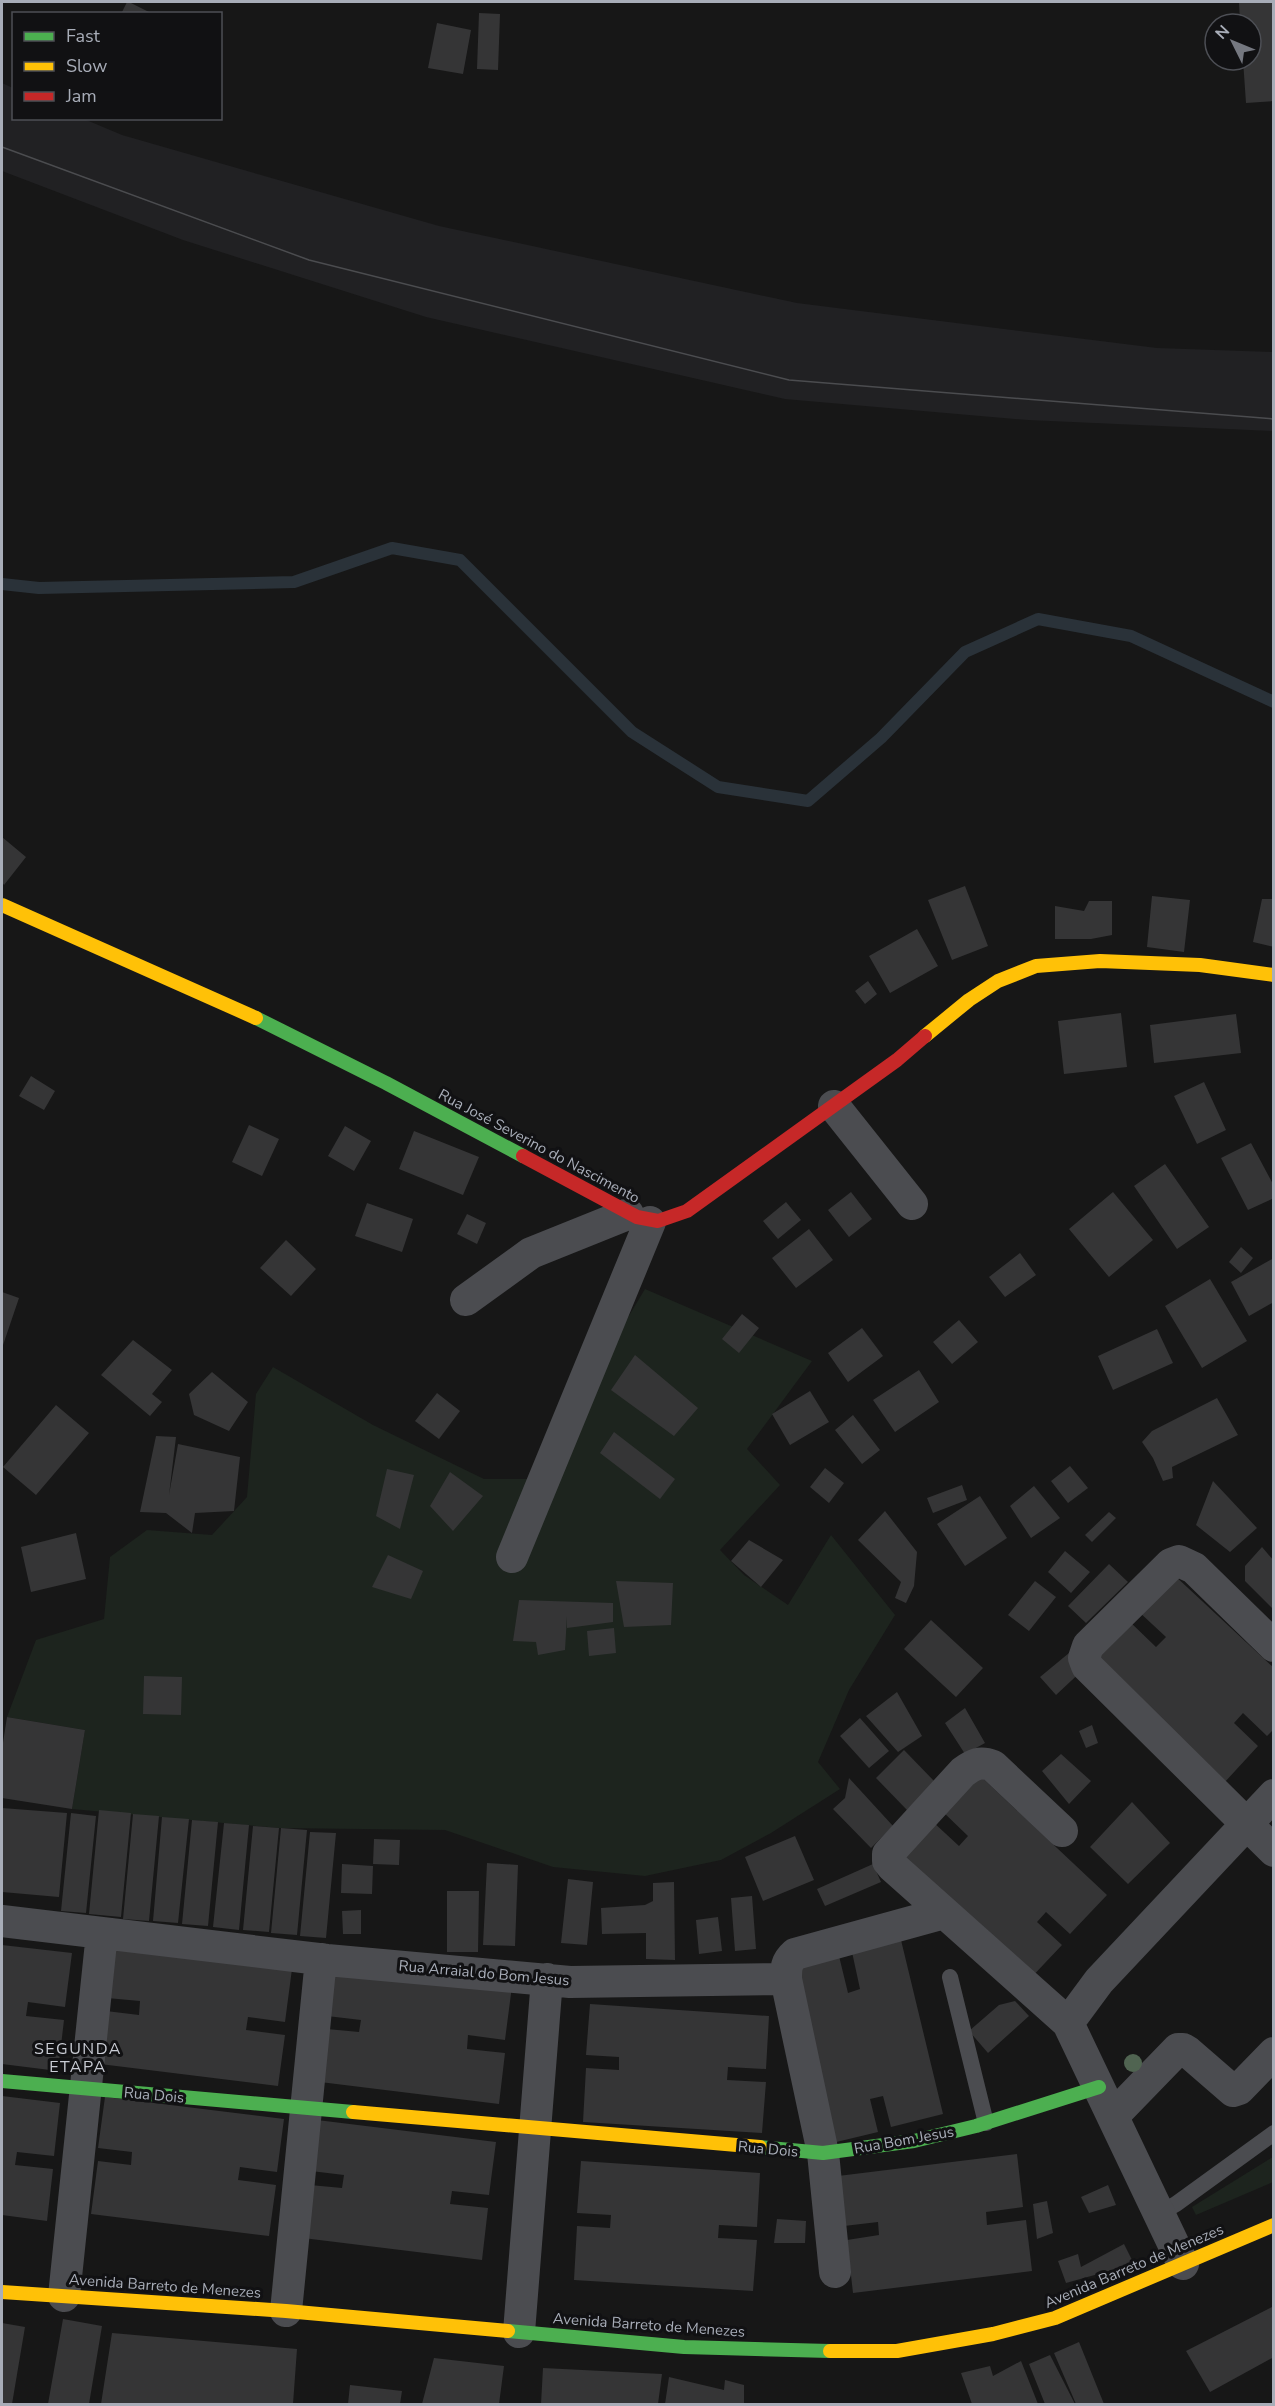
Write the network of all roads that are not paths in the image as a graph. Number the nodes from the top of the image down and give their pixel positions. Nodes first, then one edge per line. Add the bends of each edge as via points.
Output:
1 (2, 904) edge
2 (1274, 975) edge
3 (834, 1106) junction
4 (912, 1204) dead end
5 (639, 1218) junction
6 (466, 1300) dead end
7 (512, 1557) dead end
8 (1274, 1646) edge
9 (1274, 1795) edge
10 (1246, 1823) junction
11 (1062, 1831) dead end
12 (1274, 1851) edge
13 (944, 1913) junction
14 (2, 1921) edge
15 (102, 1933) junction
16 (321, 1959) junction
17 (950, 1977) dead end
18 (547, 1979) junction
19 (786, 1979) junction
20 (1068, 2023) junction
21 (1274, 2053) edge
22 (2, 2081) edge
23 (1099, 2087) junction
24 (86, 2089) junction
25 (306, 2109) junction
26 (1113, 2115) junction
27 (986, 2123) junction
28 (535, 2129) junction
29 (1274, 2133) edge
30 (823, 2153) junction
31 (1160, 2213) junction
32 (1274, 2225) edge
33 (1183, 2264) junction
34 (835, 2272) dead end
35 (2, 2292) edge
36 (64, 2296) junction
37 (286, 2311) junction
38 (519, 2332) junction

1 - 5 street, Rua José Severino do Nascimento via 302,1040
2 - 3 street, Rua José Severino do Nascimento via 1147,962 1036,966 998,981 969,1000
3 - 4 street
3 - 5 street, Rua José Severino do Nascimento via 687,1211 667,1220
5 - 6 street via 531,1253
5 - 7 street
8 - 10 street via 1194,1568 1179,1561 1171,1564 1088,1646 1084,1658 1087,1666
9 - 10 street
10 - 12 street
10 - 20 street via 1099,1981
11 - 13 street via 993,1766 975,1763 888,1854 892,1866
13 - 19 street via 795,1954 786,1967
13 - 20 street
14 - 15 street, Rua Arraial do Bom Jesus
15 - 16 street, Rua Arraial do Bom Jesus
15 - 24 street
16 - 18 street, Rua Arraial do Bom Jesus
16 - 25 street
17 - 27 lane
18 - 19 street, Rua Arraial do Bom Jesus
18 - 28 street
19 - 30 street, Rua Dois
20 - 23 street
21 - 26 street via 1233,2091 1188,2052 1178,2049
22 - 24 street, Rua Dois
23 - 26 street
23 - 27 street, Rua Bom Jesus
24 - 25 street, Rua Dois
24 - 36 street
25 - 28 street, Rua Dois
25 - 37 street
26 - 31 street
27 - 30 street, Rua Bom Jesus via 914,2141
28 - 30 street, Rua Dois
28 - 38 street
29 - 31 lane
30 - 34 street
31 - 33 street
32 - 33 street, Avenida Barreto de Menezes
33 - 38 street, Avenida Barreto de Menezes via 1055,2318 897,2351 684,2347
35 - 36 street, Avenida Barreto de Menezes
36 - 37 street, Avenida Barreto de Menezes
37 - 38 street, Avenida Barreto de Menezes

